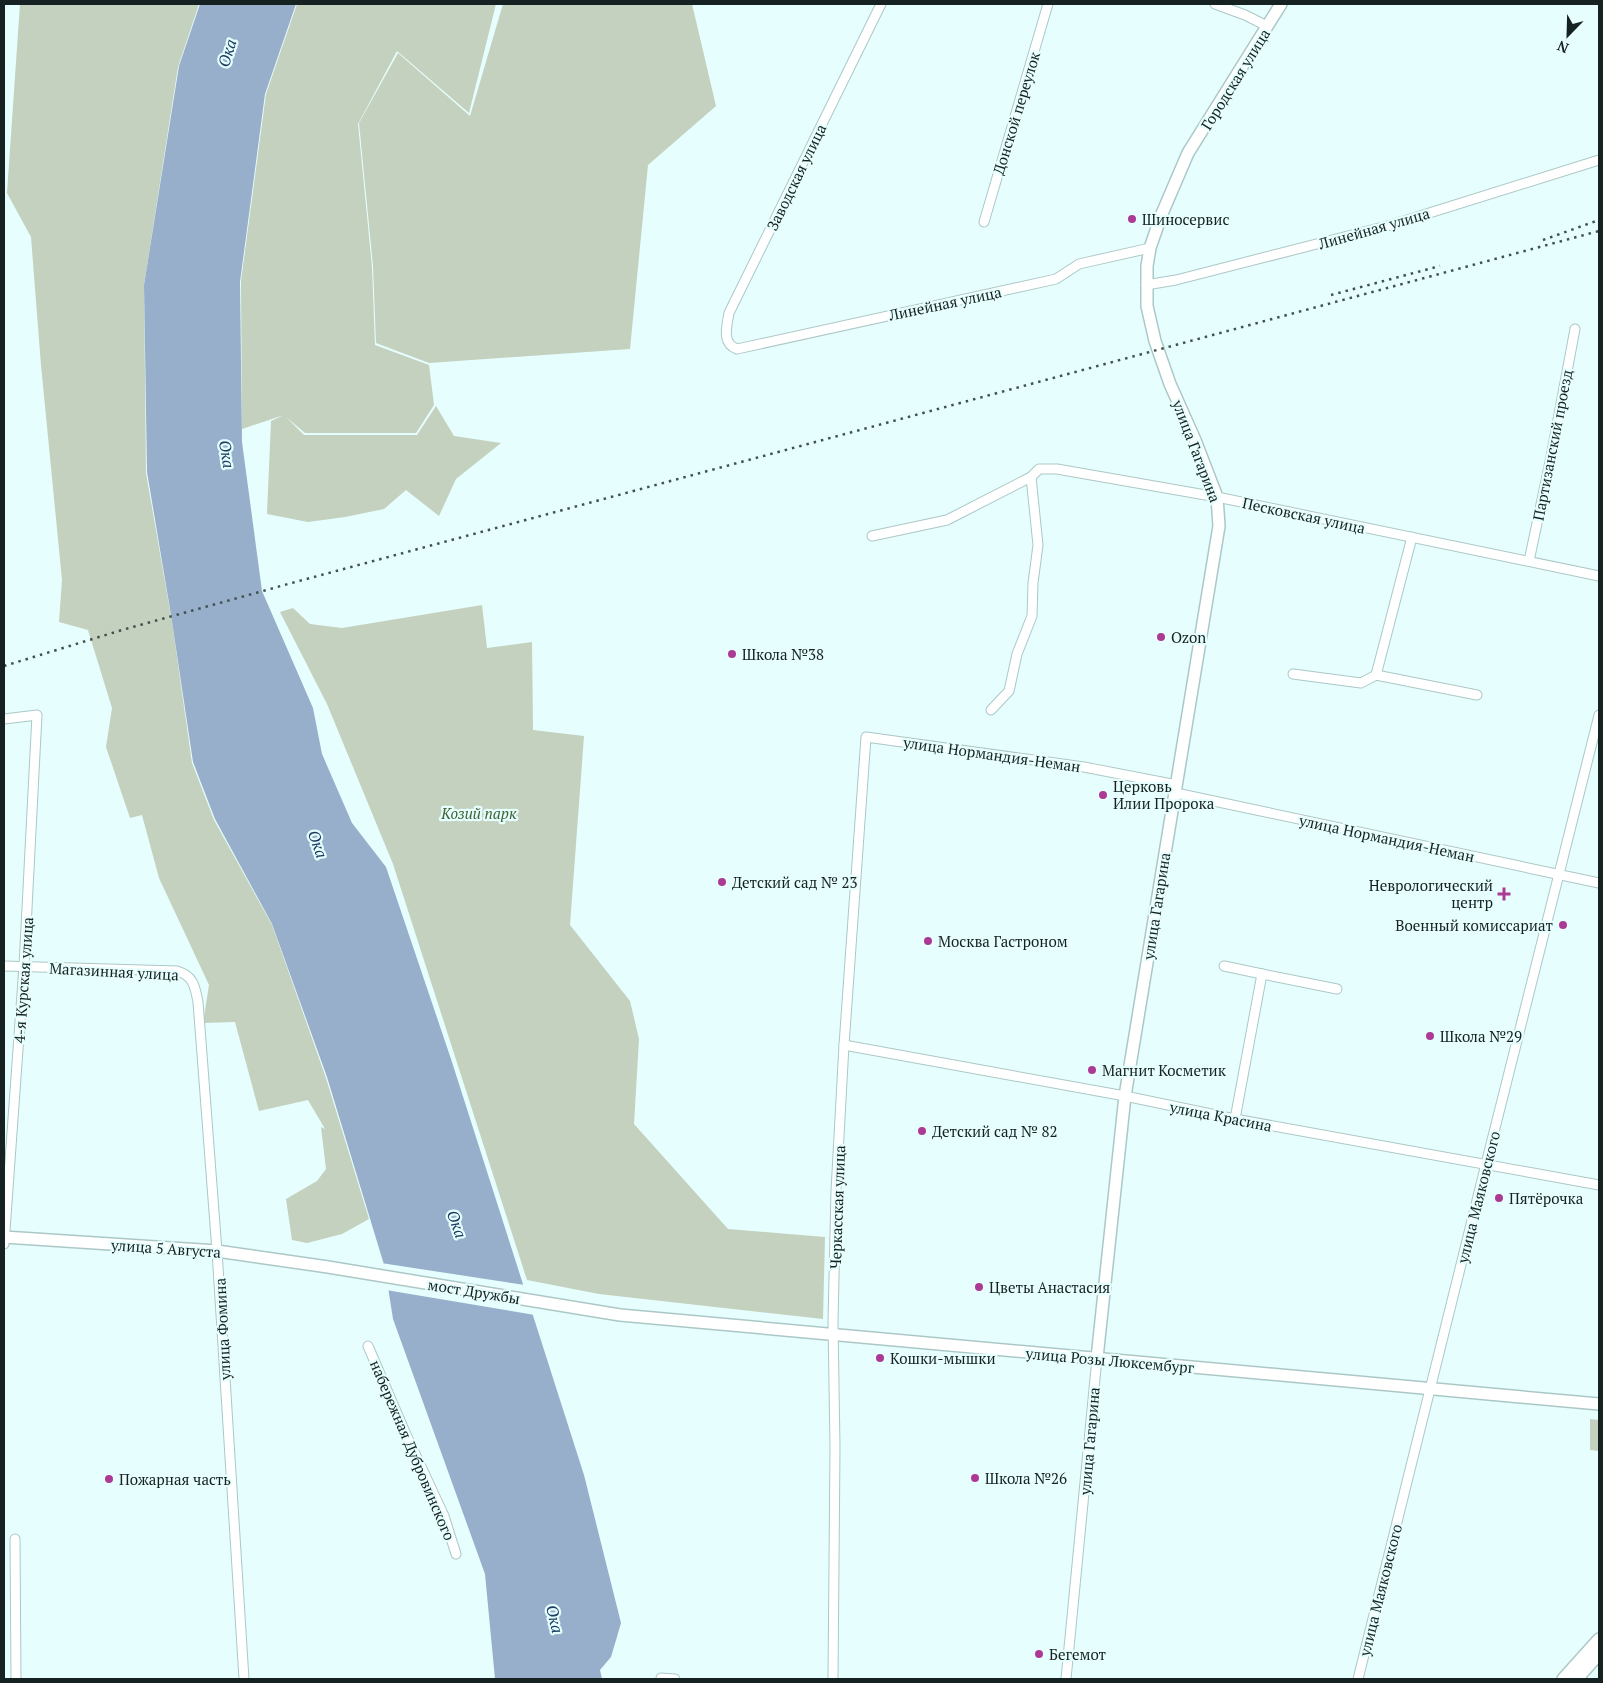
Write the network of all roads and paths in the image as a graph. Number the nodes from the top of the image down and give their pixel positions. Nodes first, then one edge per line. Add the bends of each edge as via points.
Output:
1 (881, 4) edge
2 (1048, 4) edge
3 (1215, 4) edge
4 (1281, 4) edge
5 (1267, 26) junction
6 (1188, 153) joint
7 (1599, 160) edge
8 (984, 222) dead end
9 (1150, 248) junction
10 (1146, 285) junction
11 (1575, 329) dead end
12 (737, 349) joint
13 (1031, 477) junction
14 (1217, 497) junction
15 (872, 536) dead end
16 (1412, 537) junction
17 (1529, 561) junction
18 (1599, 576) edge
19 (1293, 674) dead end
20 (1376, 675) junction
21 (1477, 695) dead end
22 (991, 710) dead end
23 (1599, 715) edge
24 (4, 719) edge
25 (866, 737) joint
26 (1176, 789) junction
27 (1560, 875) junction
28 (1599, 883) edge
29 (4, 966) edge
30 (24, 966) junction
31 (1224, 966) dead end
32 (1262, 974) junction
33 (191, 980) joint
34 (1337, 989) dead end
35 (844, 1045) junction
36 (1125, 1096) junction
37 (1235, 1120) junction
38 (1486, 1164) junction
39 (1599, 1185) edge
40 (4, 1237) edge
41 (4, 1244) edge
42 (217, 1251) junction
43 (328, 1267) joint
44 (620, 1315) joint
45 (834, 1335) junction
46 (368, 1346) dead end
47 (1096, 1358) junction
48 (1430, 1388) junction
49 (1599, 1404) edge
50 (14, 1539) dead end
51 (456, 1554) dead end
52 (1599, 1639) edge
53 (1599, 1654) edge
54 (661, 1678) edge
55 (16, 1679) edge
56 (244, 1679) edge
57 (674, 1679) edge
58 (833, 1679) edge
59 (1066, 1679) edge
60 (1358, 1679) edge
61 (1564, 1679) edge
62 (1577, 1679) edge

1 - 12 street, Заводская улица via 729,313 727,341
2 - 8 street, Донской переулок
3 - 5 street
4 - 5 main road, Городская улица
5 - 6 main road, Городская улица
6 - 9 main road, улица Гагарина via 1160,216
7 - 10 street, Линейная улица via 1391,224
9 - 10 main road, улица Гагарина
9 - 12 street, Линейная улица via 1079,264 1056,278
10 - 14 main road, улица Гагарина via 1155,341
11 - 17 street, Партизанский проезд
13 - 14 street, Песковская улица via 1039,469 1057,468
13 - 15 street, Песковская улица via 947,520
13 - 22 street via 1038,545 1032,616 1017,654 1009,691
14 - 16 street, Песковская улица
14 - 26 main road, улица Гагарина via 1220,526
16 - 17 street, Песковская улица
16 - 20 street
17 - 18 street, Песковская улица
19 - 20 street via 1361,684
20 - 21 street
23 - 27 street, улица Маяковского
24 - 30 street, 4-я Курская улица via 37,715
25 - 26 street, улица Нормандия-Неман via 1084,768
25 - 35 street, Черкасская улица
26 - 27 street, улица Нормандия-Неман
26 - 36 main road, улица Гагарина
27 - 28 street, улица Нормандия-Неман
27 - 38 street, улица Маяковского
29 - 30 street, Магазинная улица
30 - 33 street, Магазинная улица via 177,971
30 - 40 street, 4-я Курская улица
31 - 32 street
32 - 34 street
32 - 37 street
33 - 42 street, улица Фомина via 198,1002
35 - 36 street, улица Красина
35 - 45 street, Черкасская улица via 836,1191
36 - 37 street, улица Красина
36 - 47 main road, улица Гагарина
37 - 38 street, улица Красина
38 - 39 street, улица Красина
38 - 48 street, улица Маяковского
40 - 41 street, 4-я Курская улица
40 - 42 main road, улица 5 Августа
42 - 43 main road, улица 5 Августа
42 - 56 street, улица Фомина
43 - 44 main road, мост Дружбы
44 - 45 main road, улица Розы Люксембург
45 - 47 main road, улица Розы Люксембург
45 - 58 street, Черкасская улица
46 - 51 street, набережная Дубровинского via 444,1516
47 - 48 main road, улица Розы Люксембург
47 - 59 street, улица Гагарина
48 - 49 main road, улица Розы Люксембург
48 - 60 street, улица Маяковского
50 - 55 street
52 - 61 main road
53 - 62 main road
54 - 57 street

